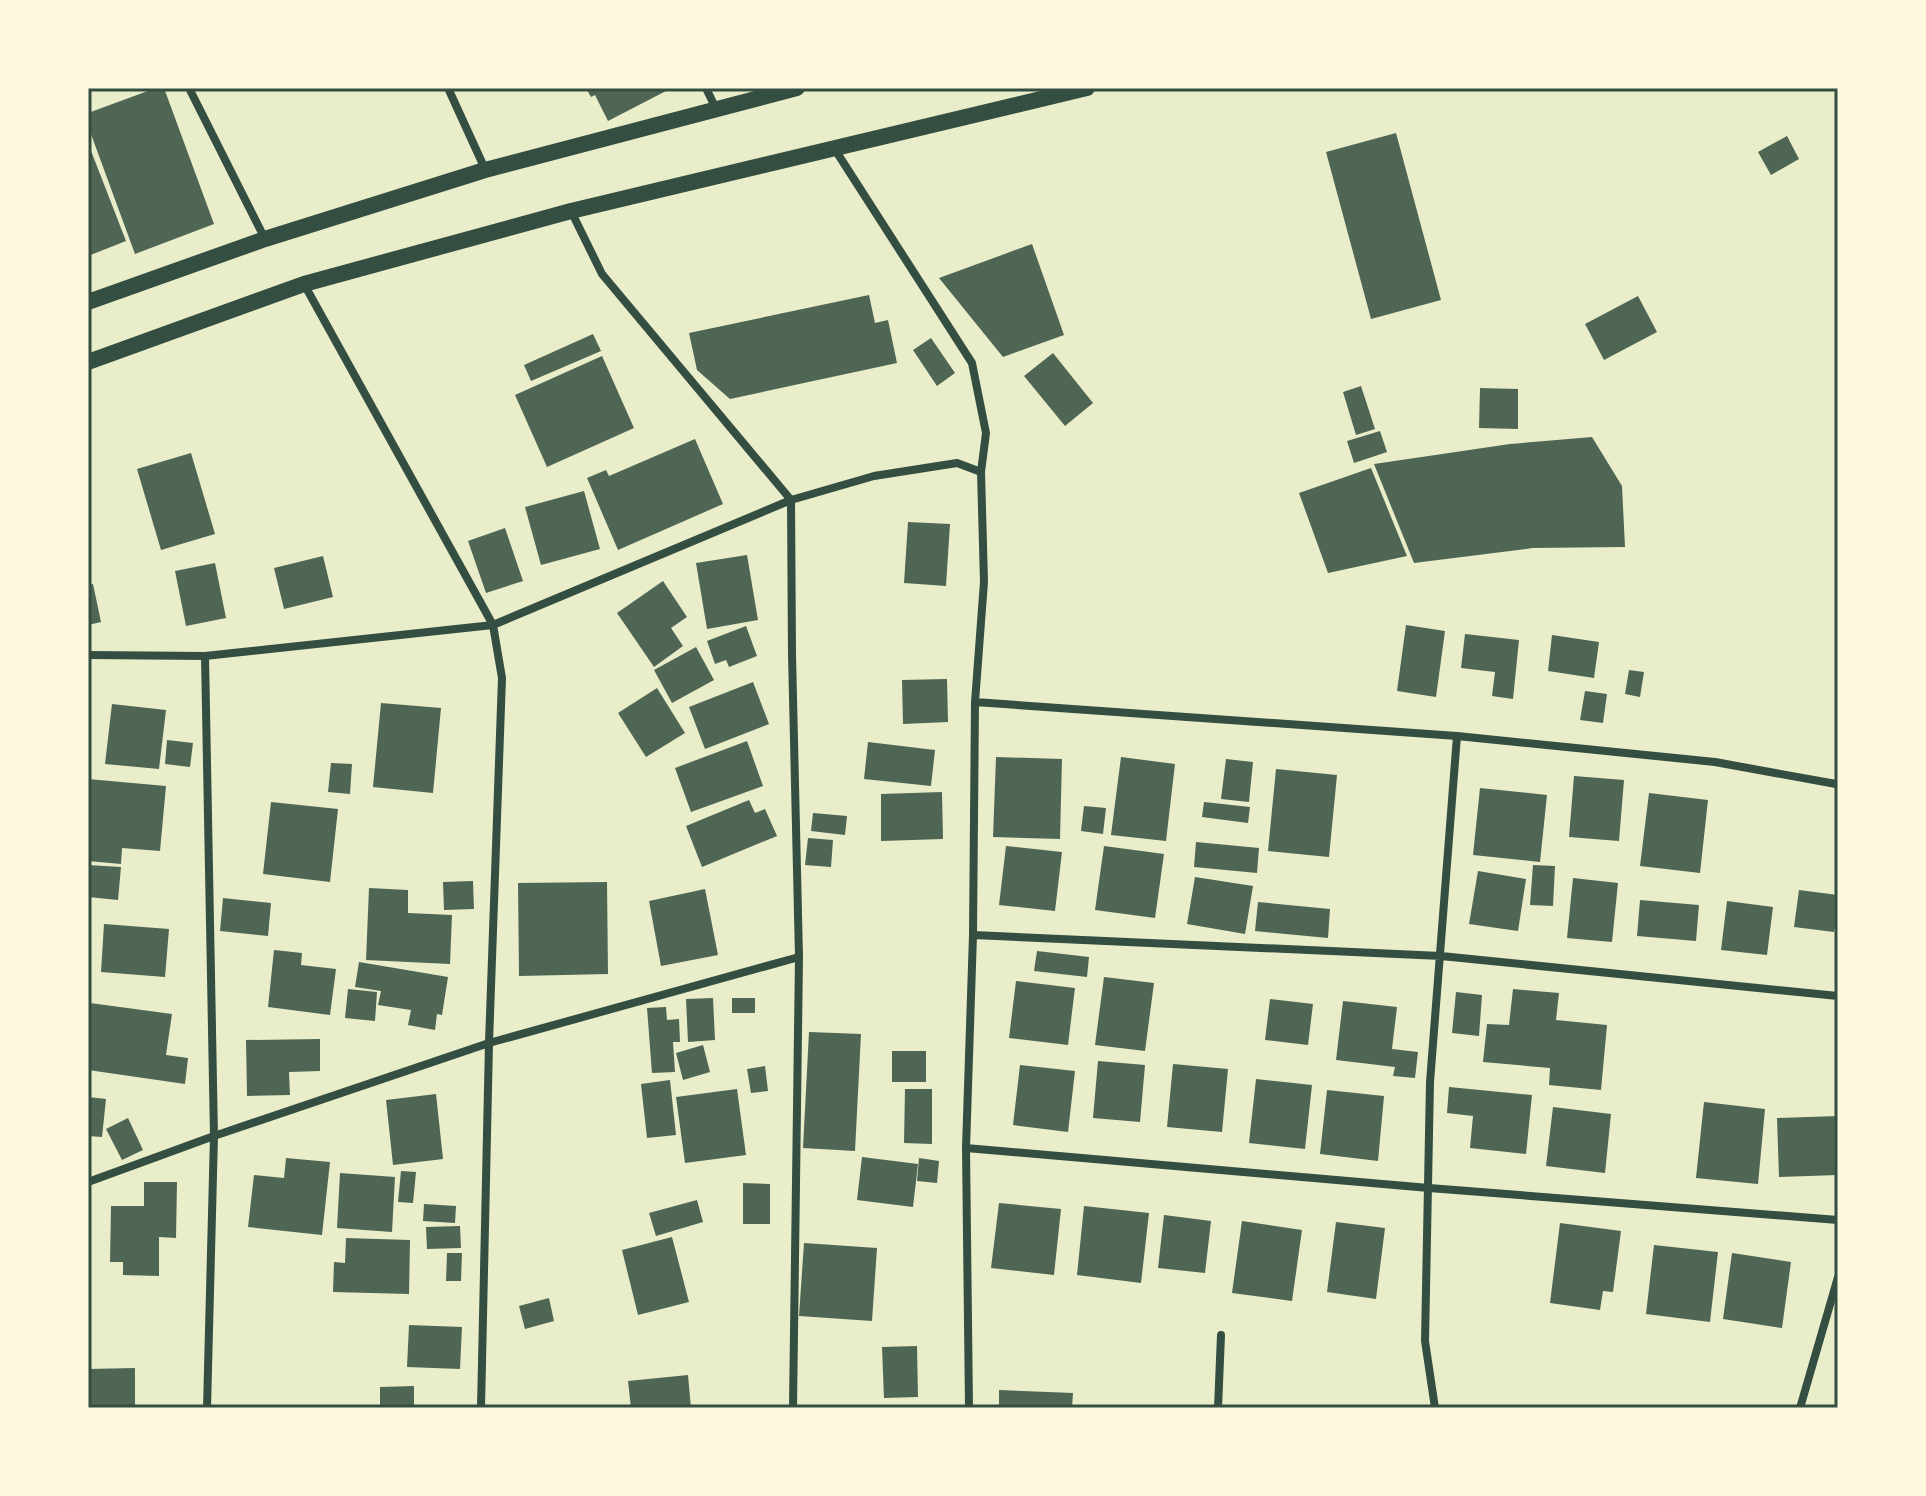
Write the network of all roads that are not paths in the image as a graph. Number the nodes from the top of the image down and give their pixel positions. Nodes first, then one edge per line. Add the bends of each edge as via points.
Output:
1 (189, 88) edge
2 (448, 88) edge
3 (706, 88) edge
4 (797, 88) edge
5 (1087, 88) edge
6 (716, 109) junction
7 (834, 148) junction
8 (485, 170) junction
9 (571, 211) junction
10 (265, 239) junction
11 (304, 284) junction
12 (88, 302) edge
13 (88, 362) edge
14 (981, 472) junction
15 (791, 500) junction
16 (493, 625) junction
17 (88, 655) edge
18 (205, 656) junction
19 (975, 702) junction
20 (1457, 736) junction
21 (1838, 786) edge
22 (973, 935) junction
23 (1441, 956) junction
24 (799, 957) junction
25 (1838, 996) edge
26 (489, 1043) junction
27 (214, 1136) junction
28 (966, 1148) junction
29 (88, 1182) edge
30 (1429, 1188) junction
31 (1838, 1220) edge
32 (1838, 1277) edge
33 (1221, 1335) dead end
34 (207, 1408) edge
35 (481, 1408) edge
36 (793, 1408) edge
37 (969, 1408) edge
38 (1218, 1408) edge
39 (1435, 1408) edge
40 (1800, 1408) edge

1 - 10 street
2 - 8 street
3 - 6 street
4 - 6 main road
5 - 7 main road
6 - 8 main road
7 - 9 main road
7 - 14 street via 972,363 986,433
8 - 10 main road
9 - 11 main road
9 - 15 street via 602,274
10 - 12 main road
11 - 13 main road
11 - 16 street
14 - 15 street via 957,463 929,467 874,476
14 - 19 street via 984,582
15 - 16 street
15 - 24 street
16 - 18 street
16 - 26 street via 502,678
17 - 18 street
18 - 27 street
19 - 20 street
19 - 22 street
20 - 21 street via 1715,762
20 - 23 street
22 - 23 street
22 - 28 street
23 - 25 street
23 - 30 street via 1430,1082
24 - 26 street
24 - 36 street
26 - 27 street
26 - 35 street
27 - 29 street
27 - 34 street
28 - 30 street
28 - 37 street
30 - 31 street
30 - 39 street via 1425,1341
32 - 40 street
33 - 38 street

